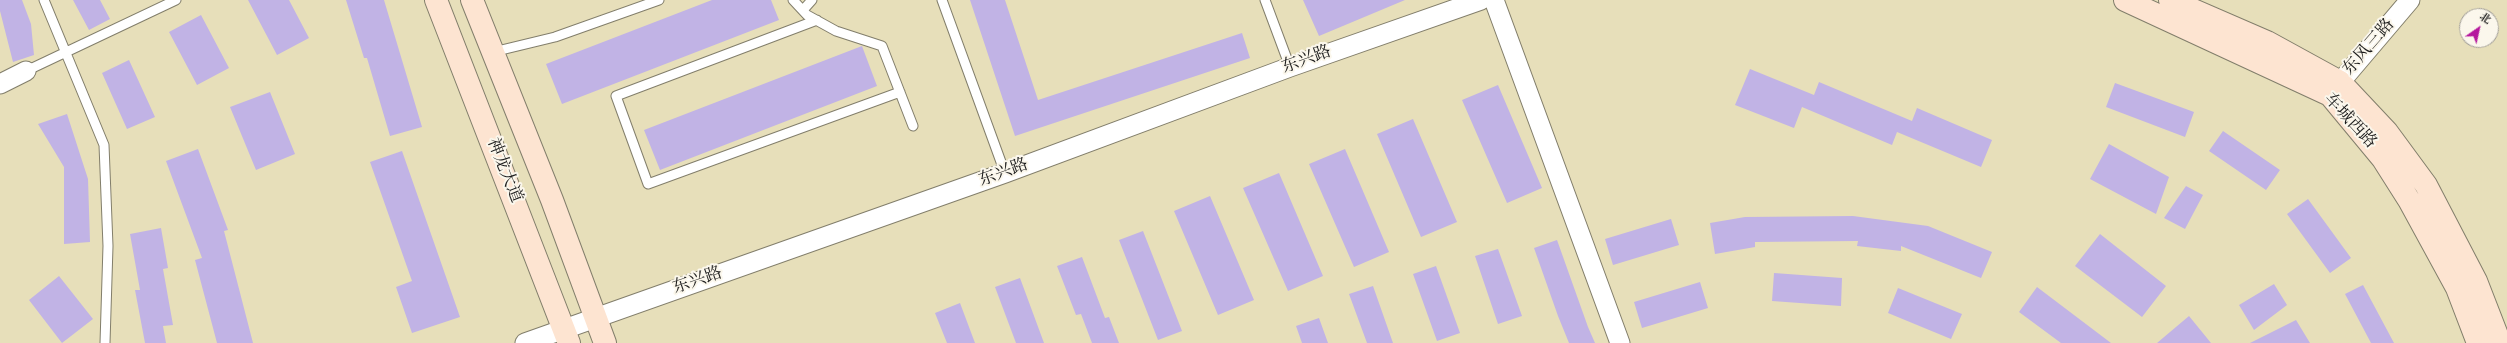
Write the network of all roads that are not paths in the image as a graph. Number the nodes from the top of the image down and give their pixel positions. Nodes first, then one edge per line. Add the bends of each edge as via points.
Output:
1 (44, 0) edge
2 (176, 0) edge
3 (436, 0) edge
4 (472, 0) edge
5 (659, 0) edge
6 (793, 0) edge
7 (812, 0) edge
8 (942, 0) edge
9 (1265, 0) edge
10 (1481, 0) edge
11 (1494, 0) edge
12 (2125, 0) edge
13 (2170, 0) edge
14 (2410, 0) edge
15 (803, 10) junction
16 (817, 20) junction
17 (493, 52) junction
18 (66, 53) junction
19 (1290, 66) junction
20 (26, 71) joint
21 (0, 84) edge
22 (2335, 89) junction
23 (900, 92) junction
24 (913, 126) dead end
25 (1005, 174) junction
26 (596, 318) junction
27 (566, 336) edge
28 (105, 343) edge
29 (525, 343) edge
30 (605, 343) edge
31 (1620, 343) edge
32 (2478, 343) edge
33 (2500, 343) edge

1 - 18 lane
2 - 18 lane
3 - 27 main road, 神龙大道
4 - 17 main road, 神龙大道
5 - 17 lane via 555,37
6 - 15 lane
7 - 15 lane
8 - 25 lane
9 - 19 lane
10 - 19 street, 东兴路
11 - 31 street
12 - 22 main road, 车城西路
13 - 22 main road, 车城西路 via 2267,42
14 - 22 street, 东风三路
15 - 16 lane
16 - 23 lane via 836,31 882,46
16 - 23 lane via 616,96 648,184
17 - 26 main road, 神龙大道
18 - 20 lane
18 - 28 lane via 104,145 108,246
19 - 25 street, 东兴路
20 - 21 street
22 - 32 main road, 车城西路 via 2409,200 2457,288
22 - 33 main road, 车城西路 via 2387,132 2426,185 2476,281
23 - 24 lane
25 - 26 street, 东兴路
26 - 27 street, 东兴路
26 - 30 main road, 神龙大道
27 - 29 street, 东兴路

